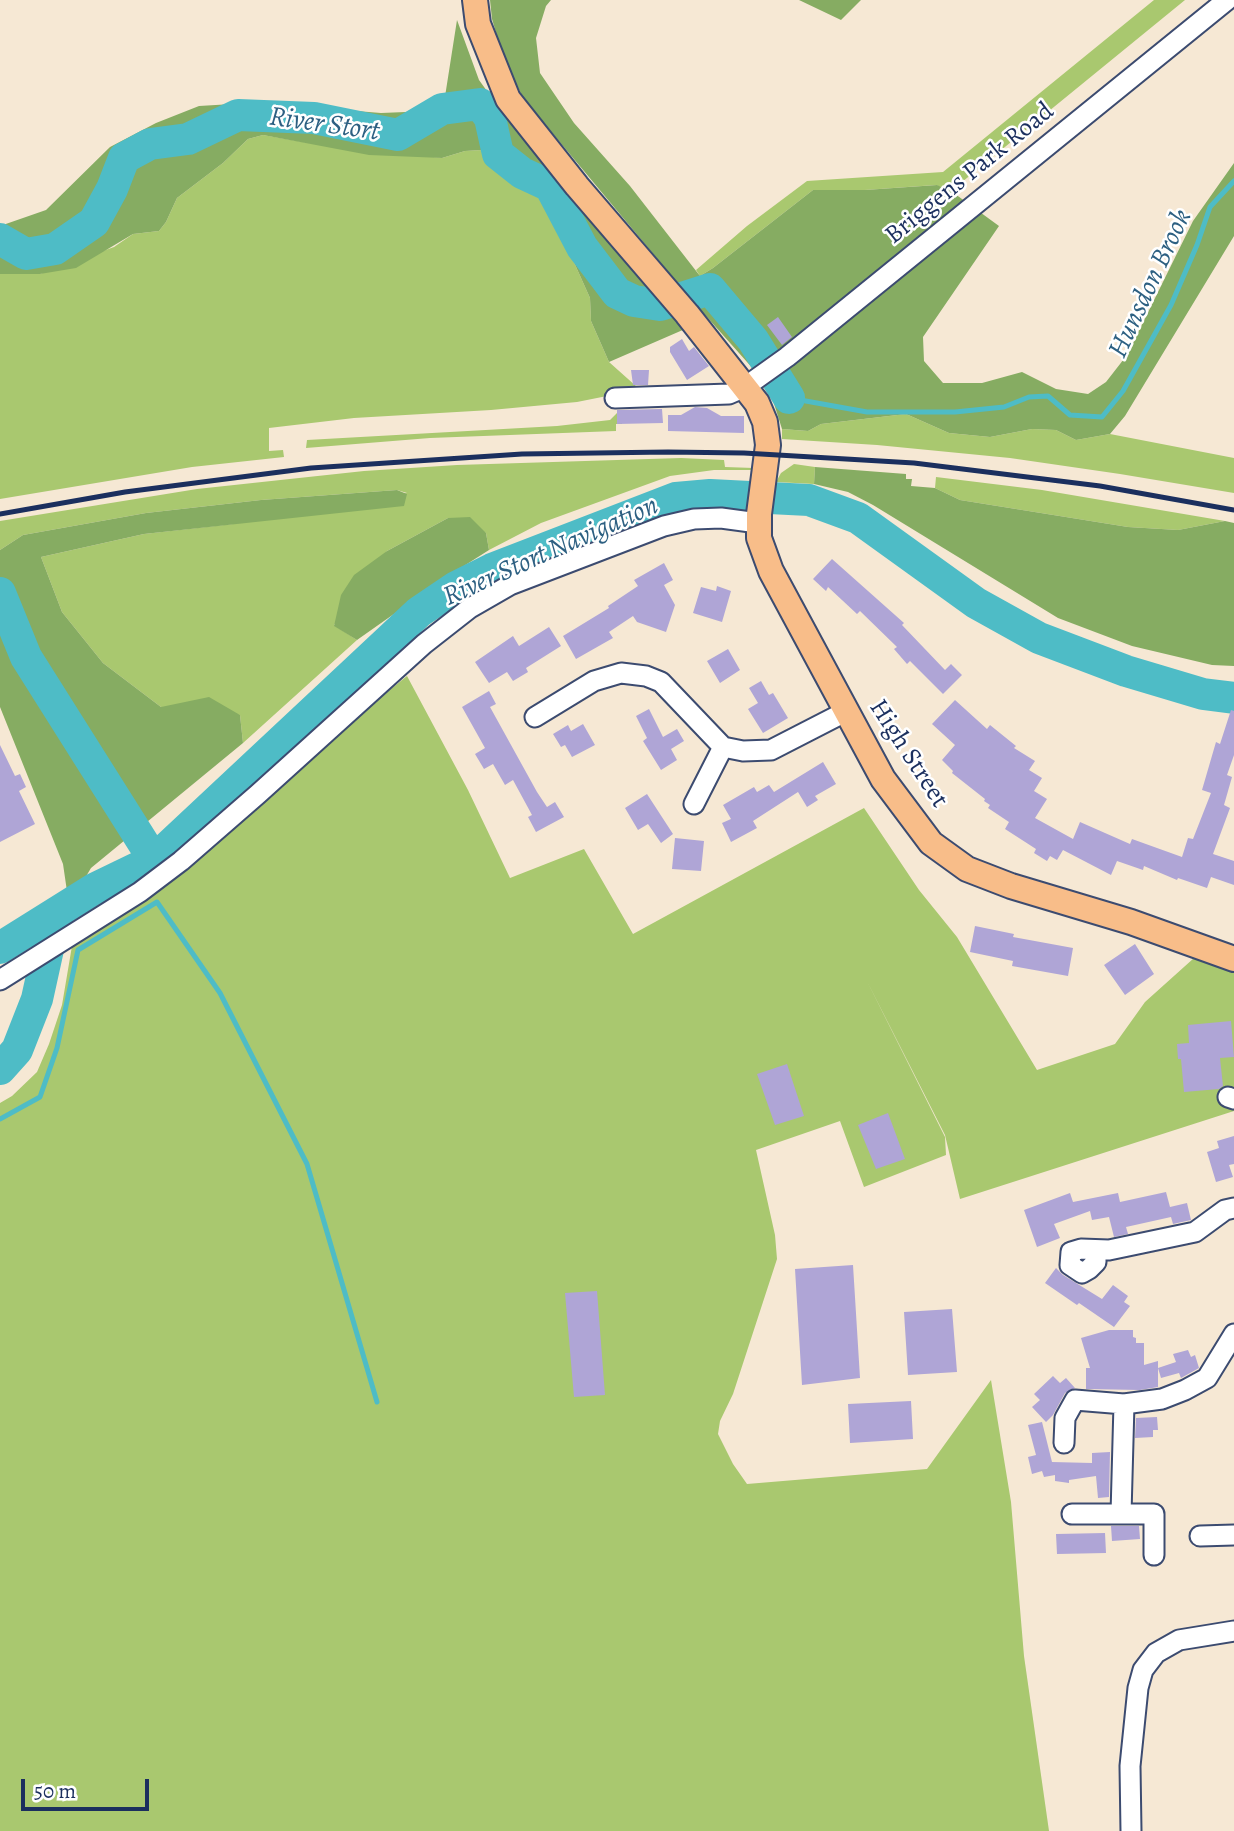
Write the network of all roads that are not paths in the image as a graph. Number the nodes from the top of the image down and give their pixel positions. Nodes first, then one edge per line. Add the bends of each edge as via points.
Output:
1 (475, 0) edge
2 (1227, 0) edge
3 (761, 375) junction
4 (615, 398) dead end
5 (759, 518) junction
6 (845, 712) junction
7 (535, 717) dead end
8 (723, 747) junction
9 (694, 804) dead end
10 (1232, 952) edge
11 (0, 980) edge
12 (1234, 1208) edge
13 (1102, 1250) dead end
14 (1234, 1334) edge
15 (1124, 1404) junction
16 (1064, 1443) dead end
17 (1072, 1514) dead end
18 (1121, 1514) junction
19 (1234, 1535) edge
20 (1200, 1536) dead end
21 (1154, 1555) dead end
22 (1234, 1631) edge
23 (1131, 1831) edge

1 - 3 main road via 478,24 508,99 680,306
2 - 3 street, Briggens Park Road
3 - 4 street via 729,394
3 - 5 main road via 757,403 768,445
5 - 6 main road, High Street via 759,538 771,571
5 - 11 street via 694,519 664,526 510,585 470,608 424,643 181,861
6 - 8 street via 771,751
6 - 10 main road, High Street via 899,802 931,843 967,869
7 - 8 street via 594,681 621,674 646,676 662,682
8 - 9 street
12 - 13 street via 1195,1232
14 - 15 street via 1206,1378 1162,1399
15 - 16 street via 1074,1400 1065,1418
15 - 18 street
17 - 18 street
18 - 21 street via 1154,1514
19 - 20 street
22 - 23 street via 1179,1640 1156,1653 1143,1670 1130,1766

